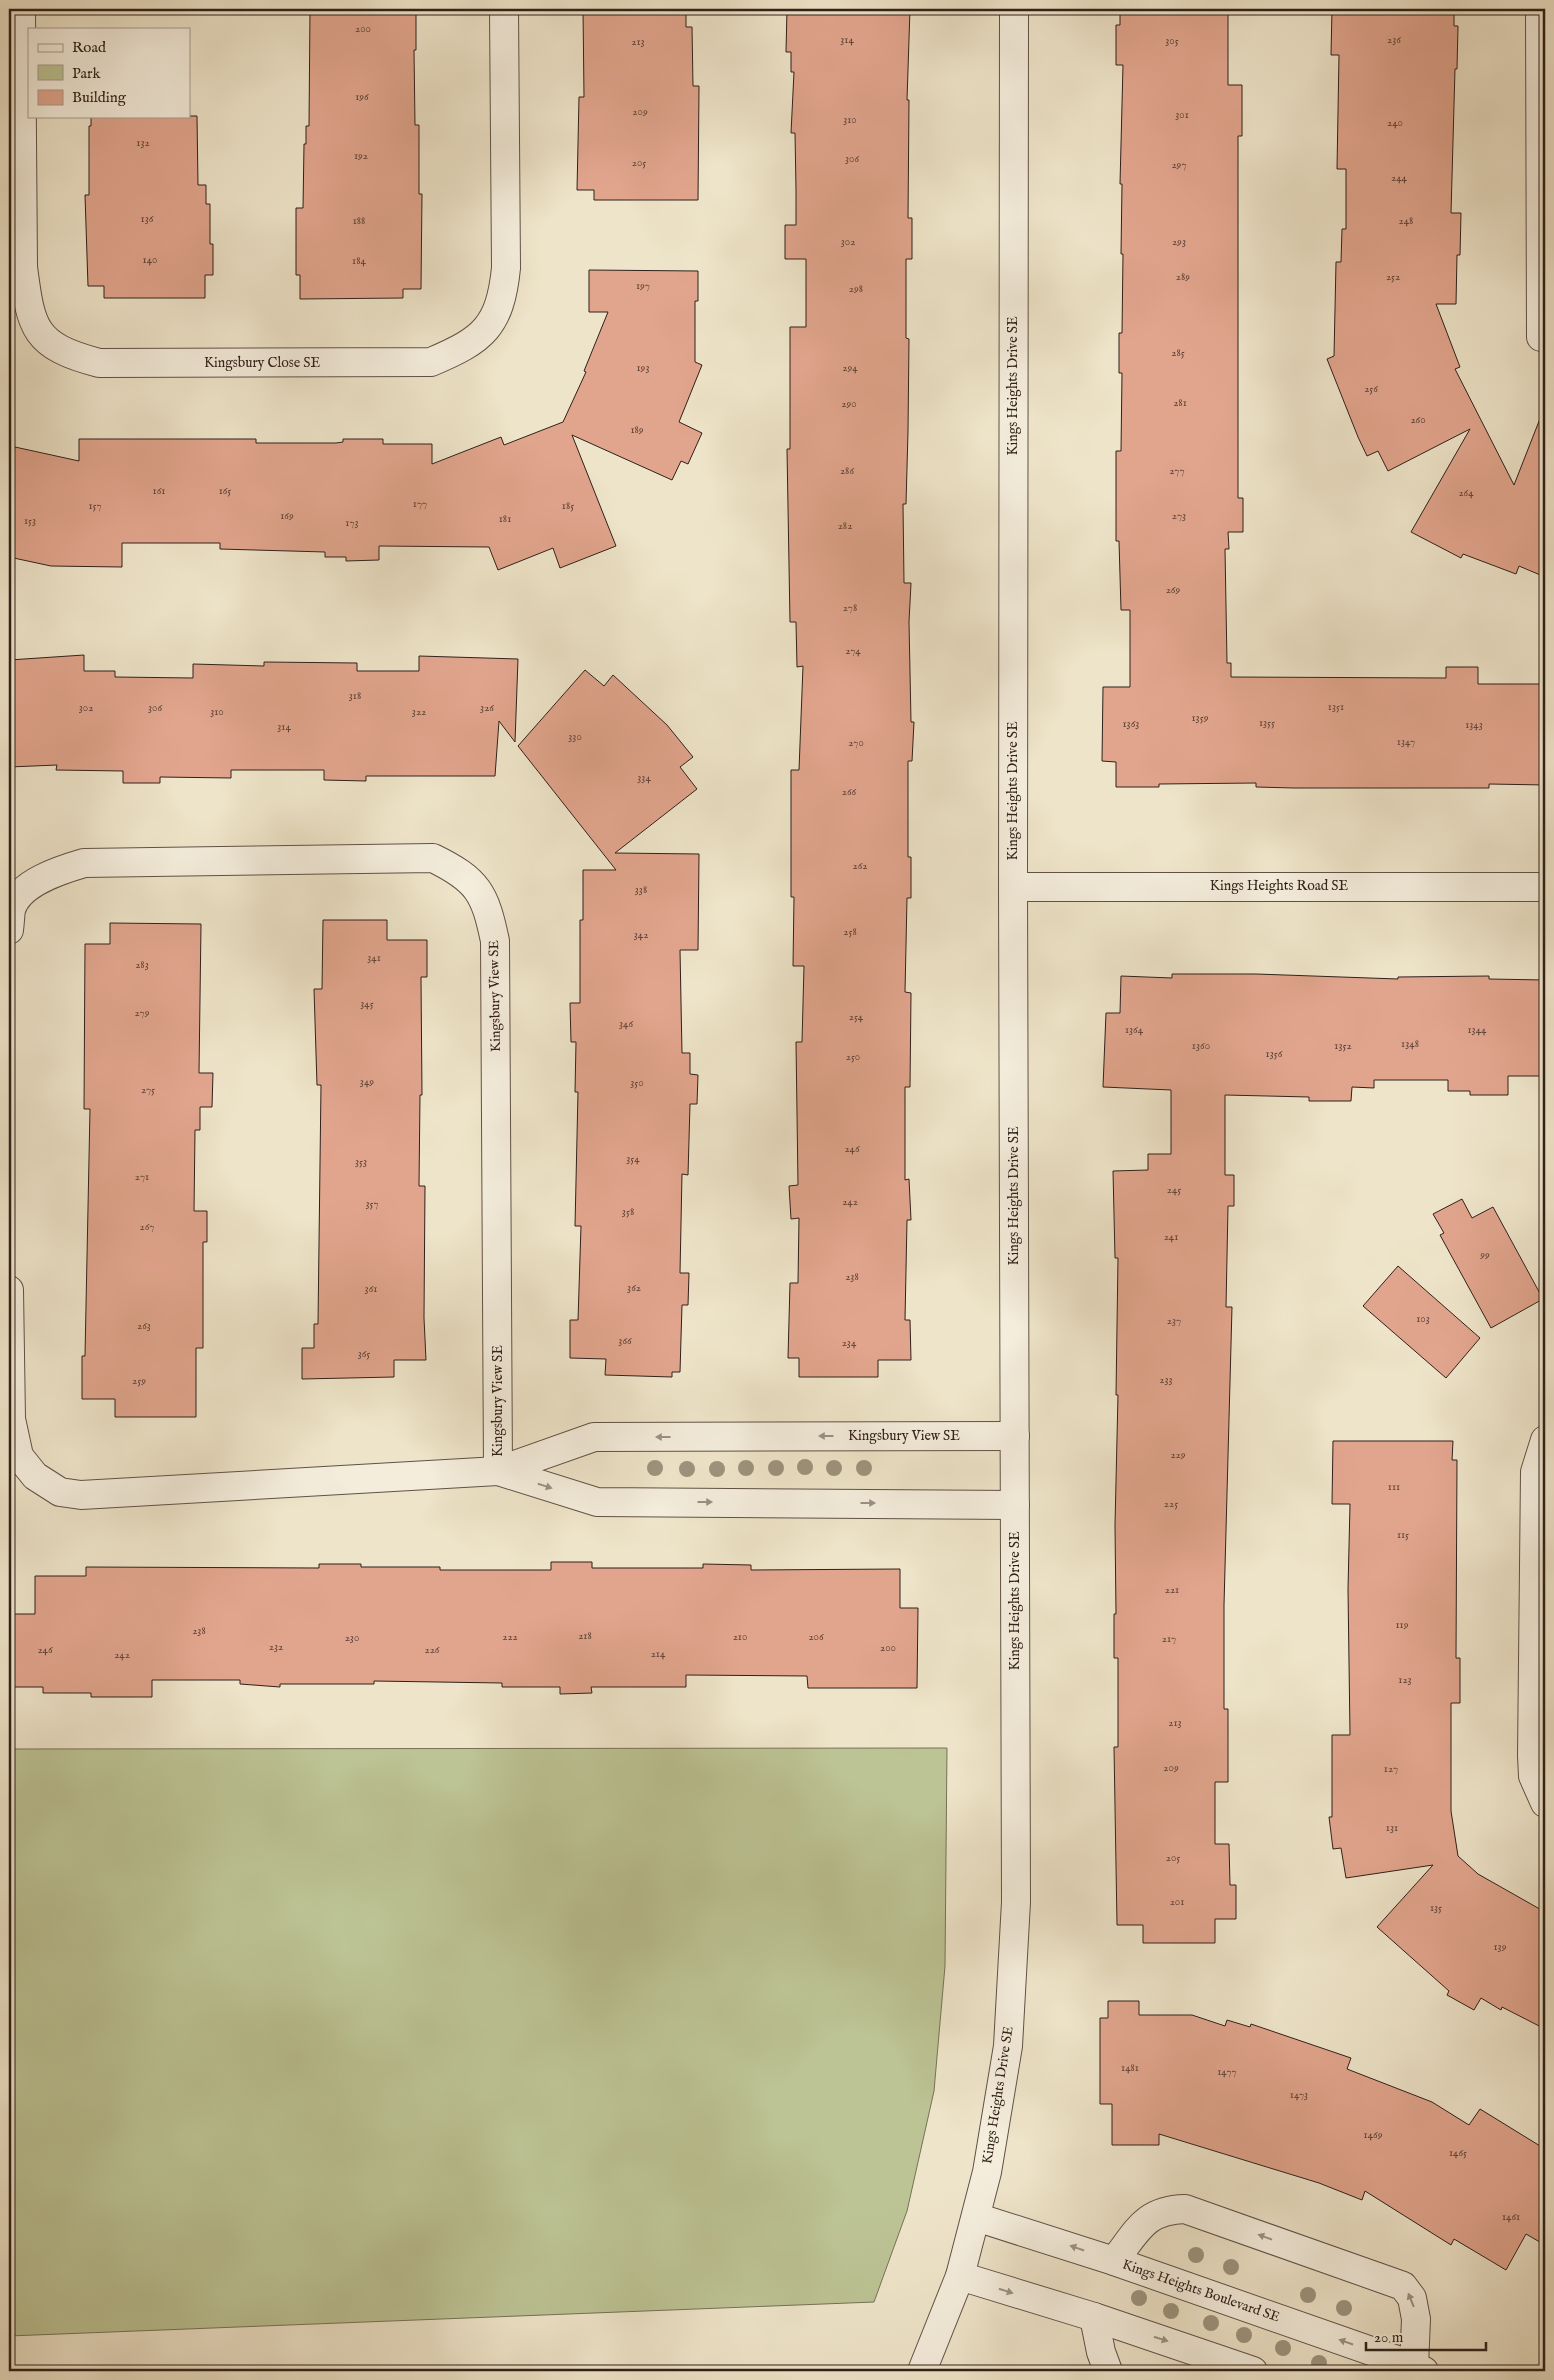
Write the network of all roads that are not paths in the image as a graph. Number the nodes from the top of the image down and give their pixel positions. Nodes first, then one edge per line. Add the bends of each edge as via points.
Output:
1 (21, 9) edge
2 (504, 9) edge
3 (1014, 9) edge
4 (1540, 9) edge
5 (1545, 337) edge
6 (1013, 887) junction
7 (1545, 887) edge
8 (9, 930) edge
9 (9, 1290) edge
10 (1015, 1436) junction
11 (1545, 1440) edge
12 (498, 1471) junction
13 (1015, 1505) junction
14 (1545, 1803) edge
15 (976, 2217) junction
16 (1114, 2261) junction
17 (960, 2276) junction
18 (1094, 2317) junction
19 (1419, 2368) edge
20 (922, 2371) edge
21 (1108, 2371) edge
22 (1253, 2371) edge

1 - 2 street, Kingsbury Close SE via 23,267 28,308 38,333 69,355 108,363 431,362 462,349 486,330 503,296 506,268
3 - 6 street, Kings Heights Drive SE
4 - 5 street via 1541,337
6 - 7 street, Kings Heights Road SE
6 - 10 street, Kings Heights Drive SE
8 - 12 street, Kingsbury View SE via 12,908 28,887 53,872 84,863 433,858 456,869 475,887 488,907 495,941
9 - 12 street, Kingsbury View SE via 11,1419 19,1456 36,1476 60,1492 81,1495
10 -> 12 street, Kingsbury View SE via 594,1437
10 - 13 street, Kings Heights Drive SE
11 - 14 street via 1535,1472 1532,1756 1533,1776
12 -> 13 street, Kingsbury View SE via 597,1502
13 - 15 street, Kings Heights Drive SE via 1016,1912 1008,2046 987,2172
16 -> 15 street, Kings Heights Boulevard SE
15 - 17 street, Kings Heights Drive SE
19 -> 16 street, Kings Heights Boulevard SE
19 -> 16 street via 1416,2318 1412,2298 1403,2286 1185,2208 1166,2209 1150,2217
17 -> 18 street
17 - 20 street, Kings Heights Drive SE
18 - 21 street
18 -> 22 street

